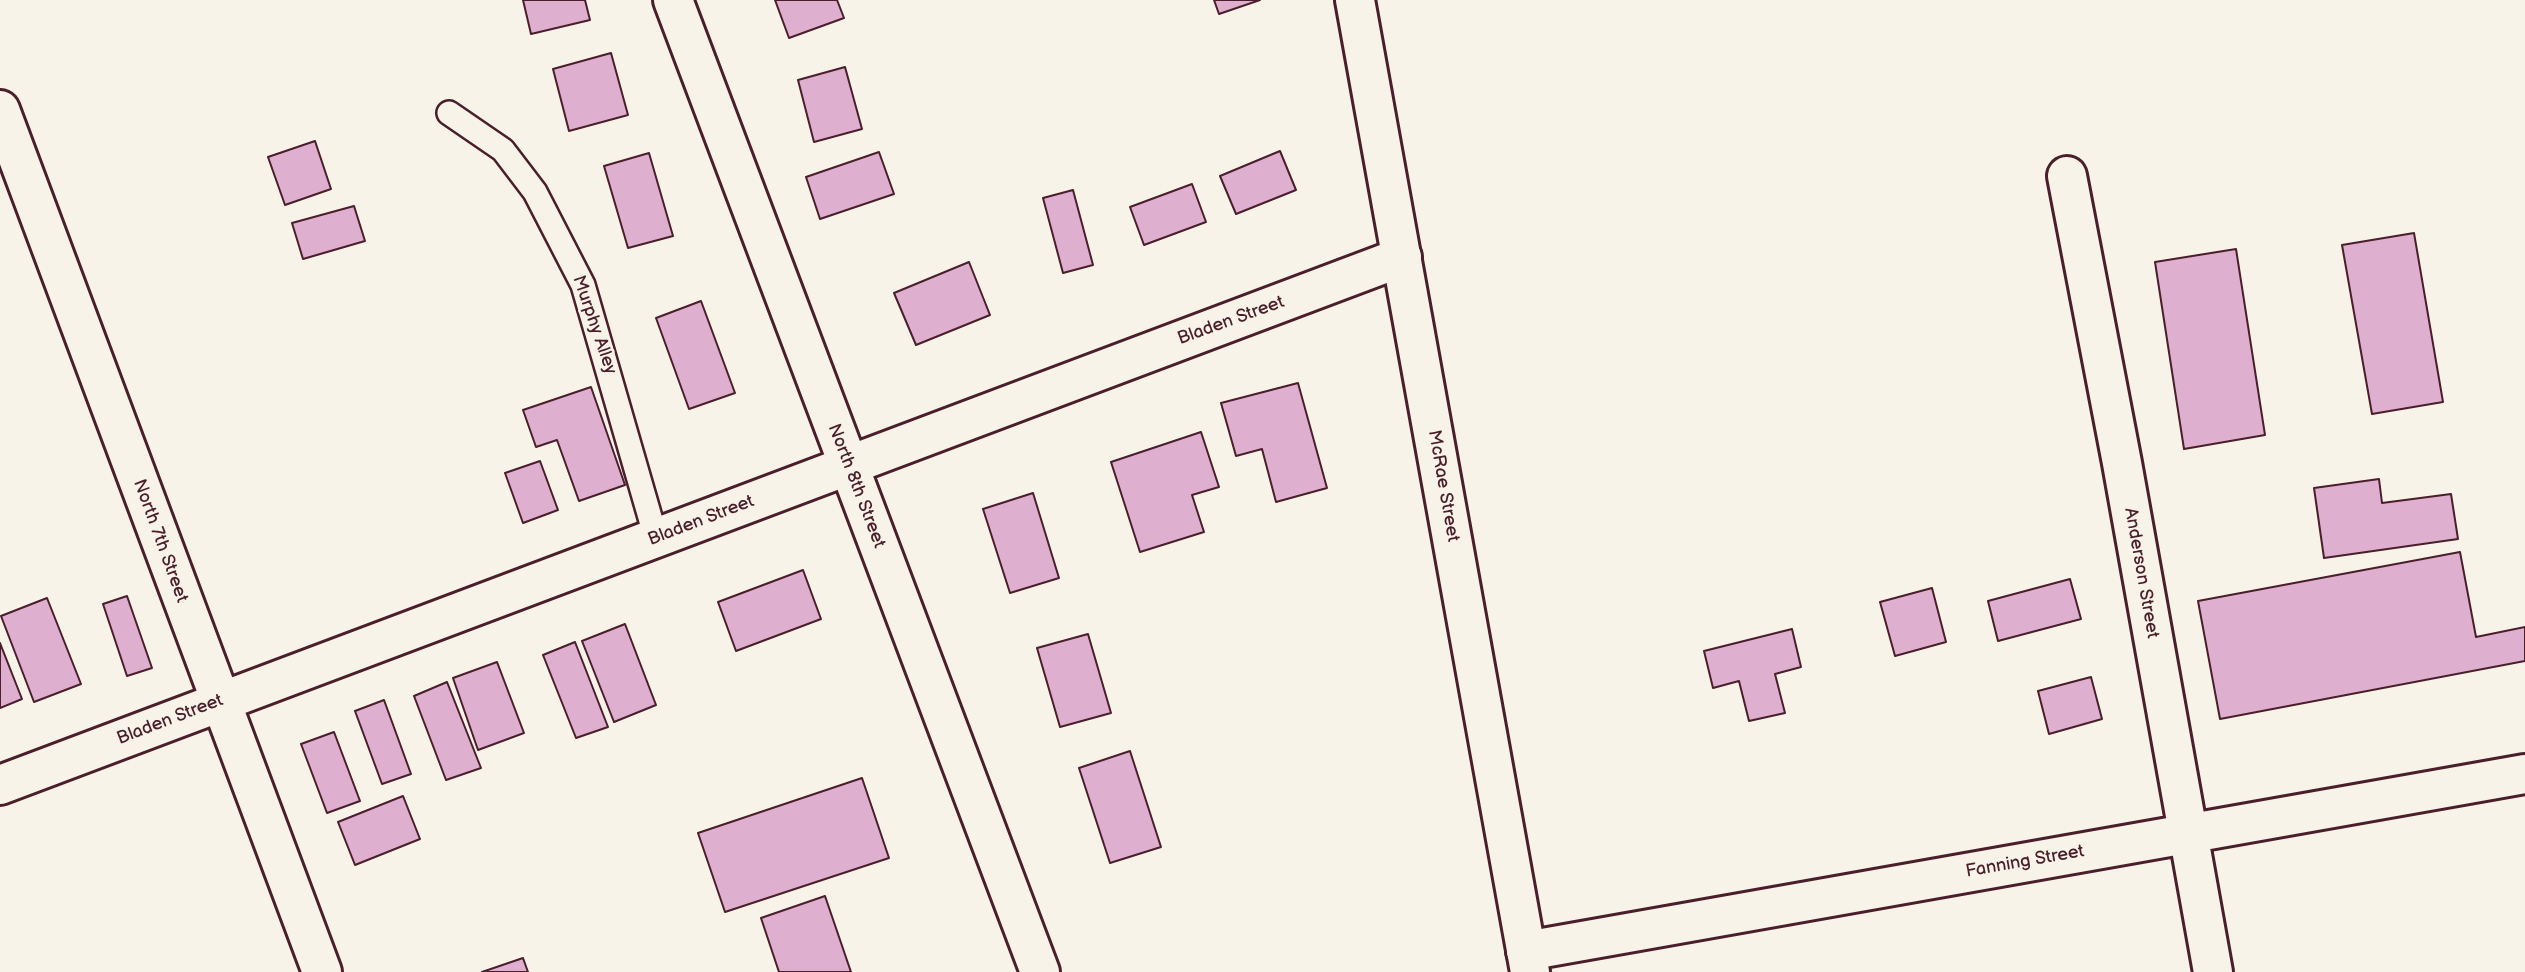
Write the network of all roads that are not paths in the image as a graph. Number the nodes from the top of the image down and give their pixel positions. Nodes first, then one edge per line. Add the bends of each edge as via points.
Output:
1 (673, 0) edge
2 (1355, 0) edge
3 (0, 110) edge
4 (449, 113) dead end
5 (2067, 176) dead end
6 (1402, 257) junction
7 (848, 464) junction
8 (656, 538) junction
9 (219, 702) junction
10 (2525, 774) edge
11 (0, 785) edge
12 (2188, 834) junction
13 (1528, 961) edge
14 (322, 972) edge
15 (1040, 972) edge
16 (2213, 972) edge

1 - 7 street, North 8th Street
2 - 6 street, McRae Street
3 - 9 street, North 7th Street
4 - 8 lane, Murphy Alley via 503,150 535,192 583,285
5 - 12 street, Anderson Street
6 - 7 street, Bladen Street
6 - 13 street, McRae Street
7 - 8 street, Bladen Street
7 - 15 street, North 8th Street
8 - 9 street, Bladen Street
9 - 11 street, Bladen Street
9 - 14 street, North 7th Street
10 - 12 street, Fanning Street
12 - 13 street, Fanning Street
12 - 16 street, Anderson Street

